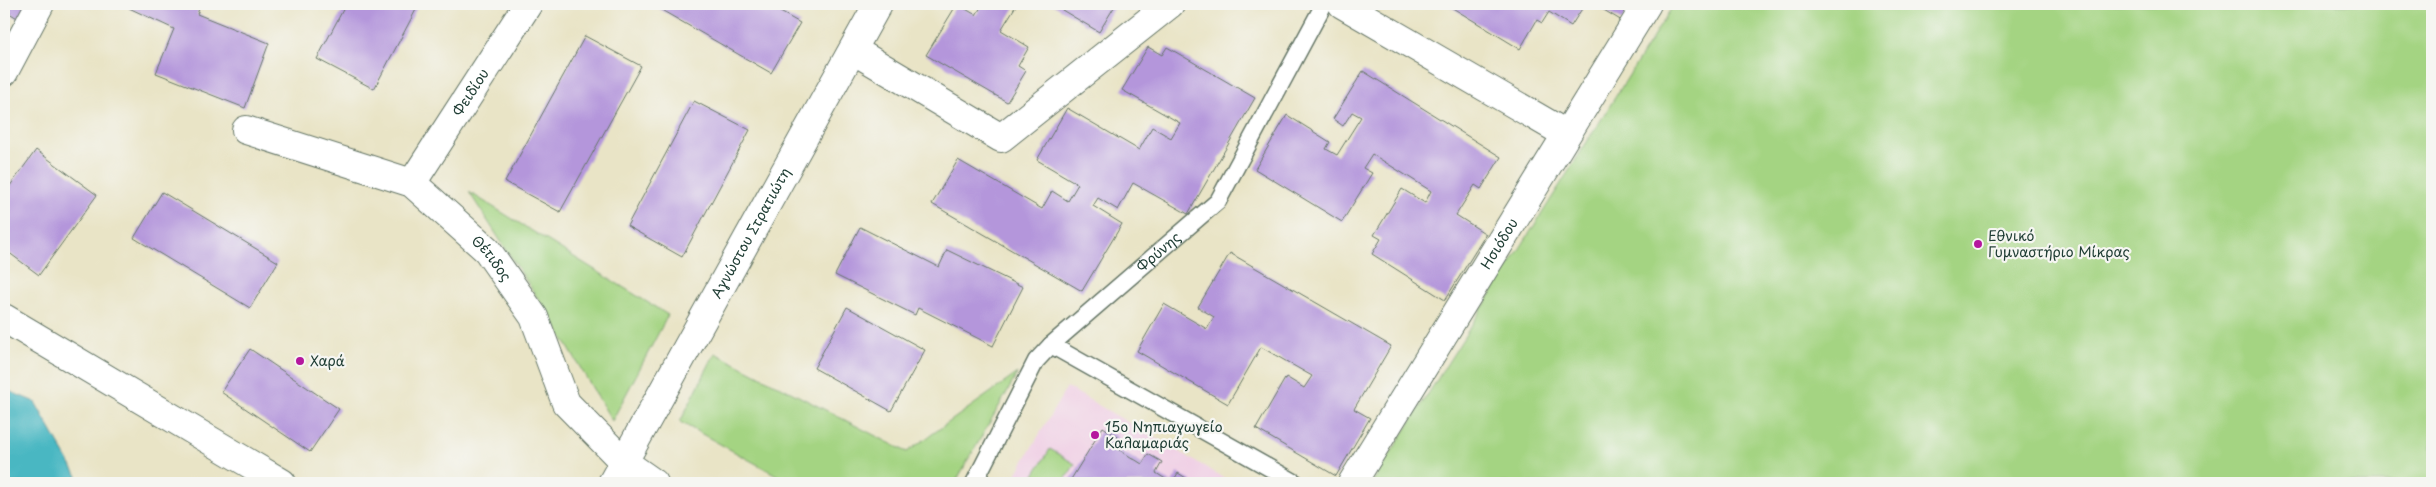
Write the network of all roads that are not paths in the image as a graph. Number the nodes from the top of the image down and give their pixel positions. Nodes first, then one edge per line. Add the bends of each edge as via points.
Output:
1 (40, 4) edge
2 (528, 4) edge
3 (878, 4) edge
4 (1170, 4) edge
5 (1324, 4) edge
6 (1342, 4) edge
7 (1647, 4) edge
8 (853, 50) junction
9 (4, 72) edge
10 (246, 130) dead end
11 (1566, 134) junction
12 (412, 183) junction
13 (4, 318) edge
14 (1051, 345) junction
15 (618, 473) edge
16 (282, 483) edge
17 (654, 483) edge
18 (974, 483) edge
19 (1296, 483) edge
20 (1352, 483) edge

1 - 9 street
2 - 12 street, Φειδίου
3 - 8 street, Αγνώστου Στρατιώτη
4 - 8 street via 1001,138
5 - 14 lane, Φρύνης via 1218,201
6 - 11 street
7 - 11 street, Ησιόδου
8 - 15 street, Αγνώστου Στρατιώτη
10 - 12 street, Θέτιδος
11 - 20 street, Ησιόδου
12 - 15 street, Θέτιδος via 487,250 534,317 566,404
13 - 16 street
14 - 18 lane, Φρύνης via 1036,361
14 - 19 lane
15 - 17 street, Θέτιδος

